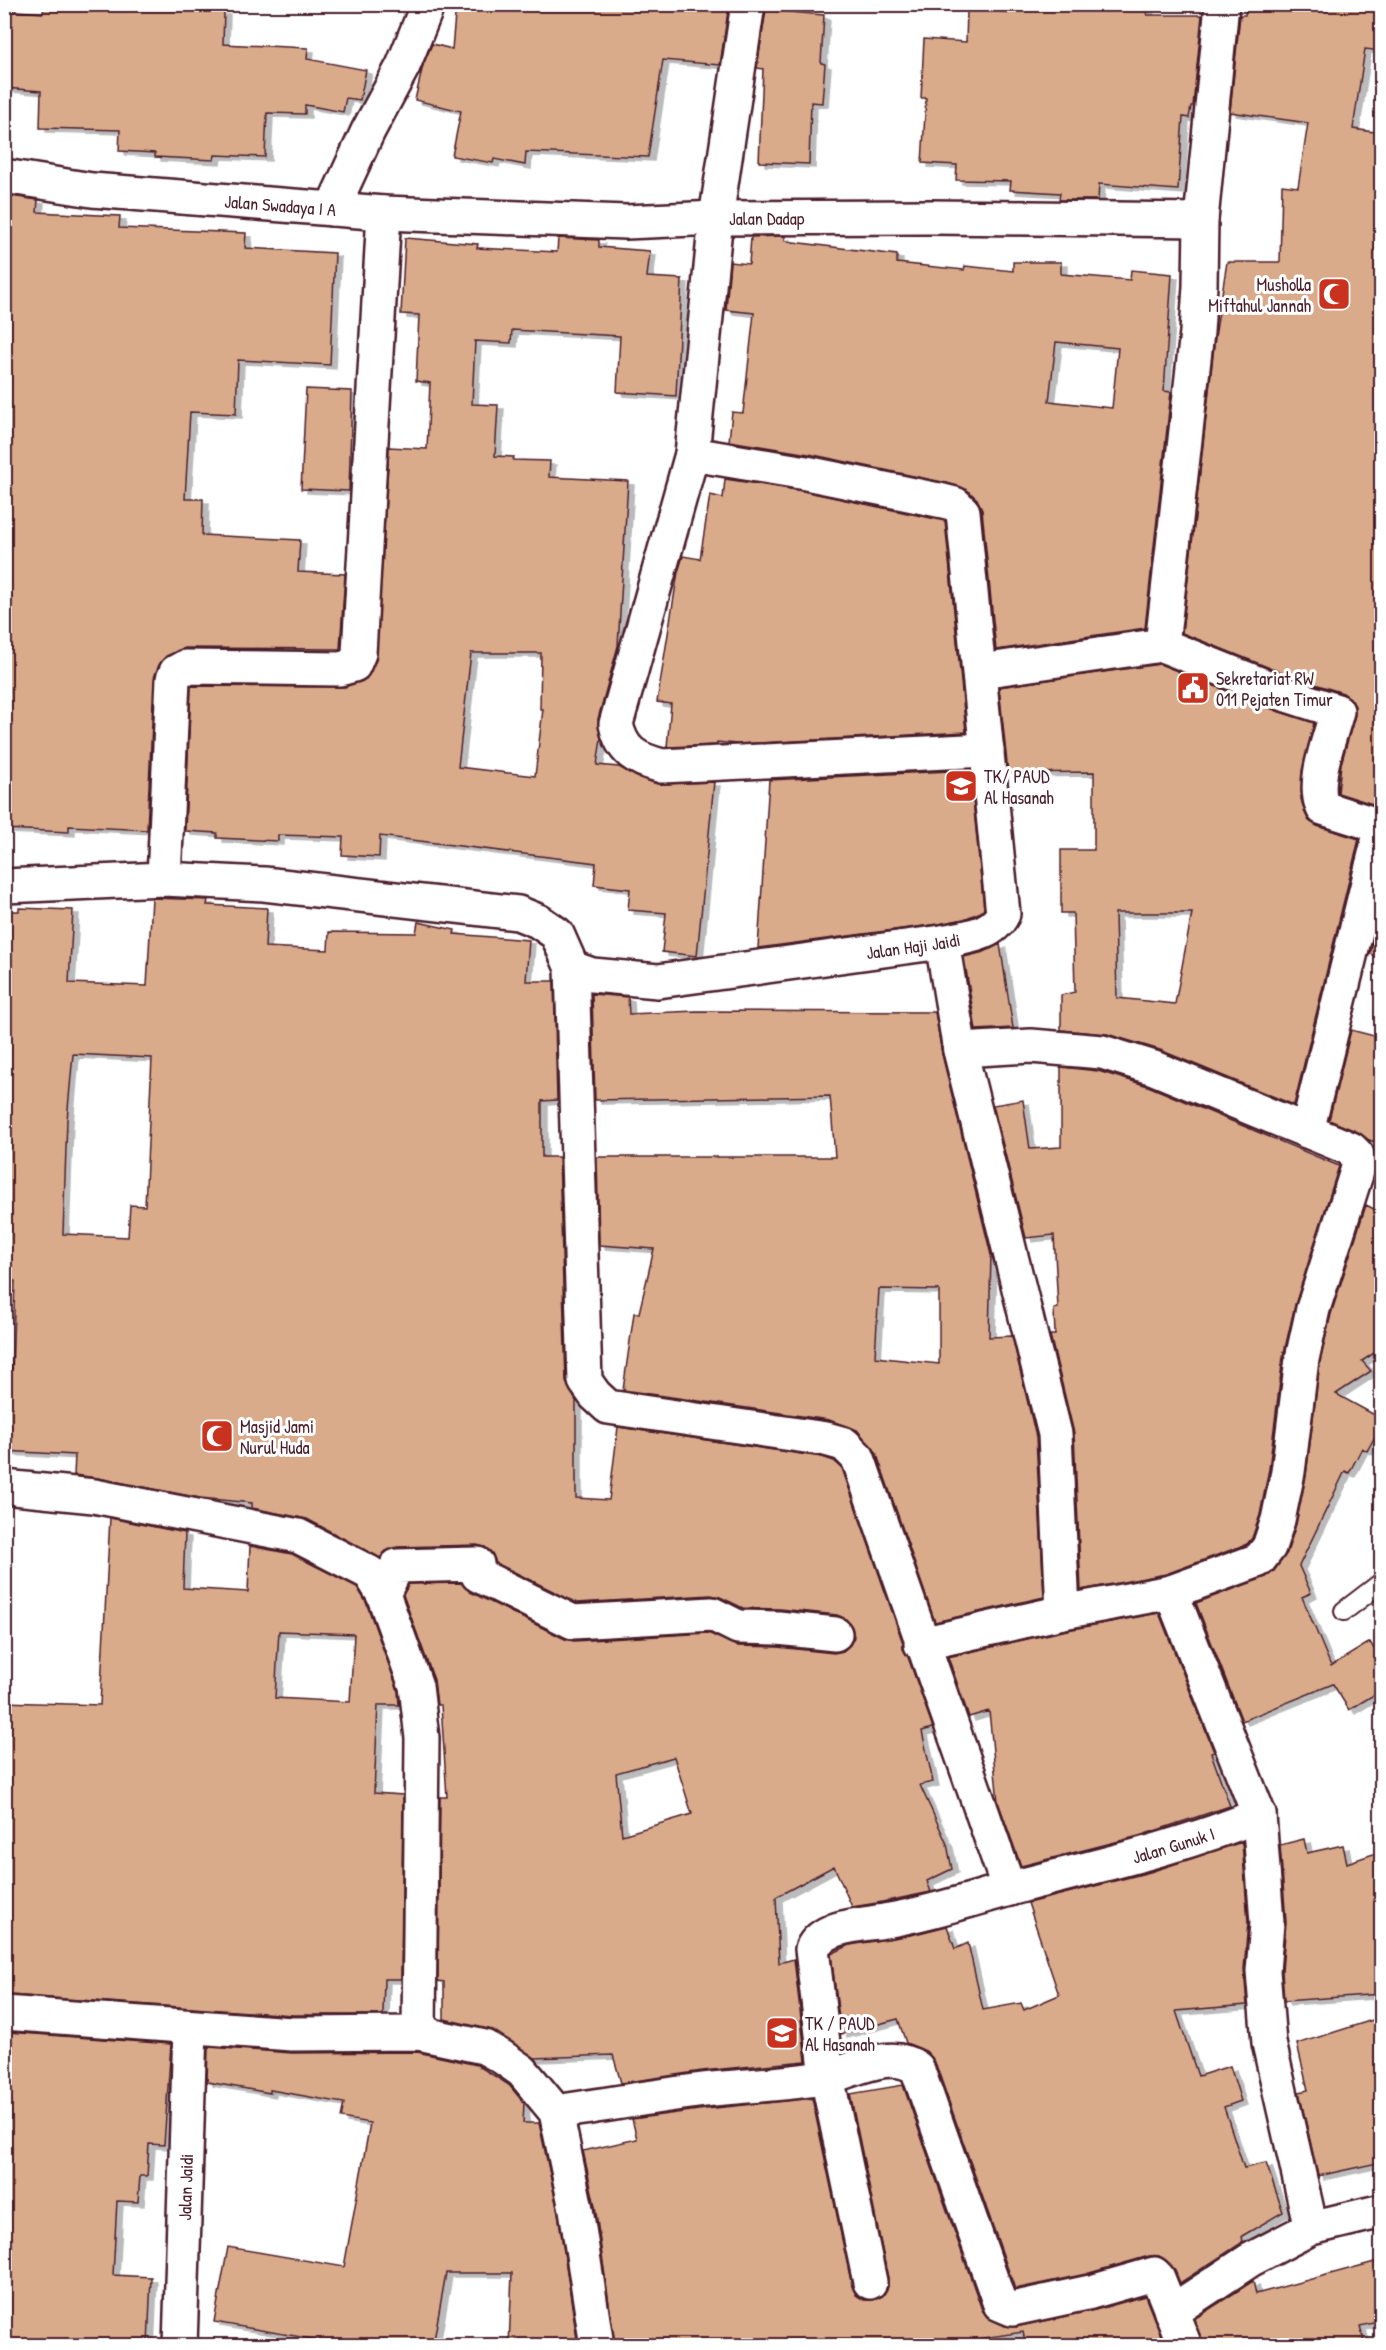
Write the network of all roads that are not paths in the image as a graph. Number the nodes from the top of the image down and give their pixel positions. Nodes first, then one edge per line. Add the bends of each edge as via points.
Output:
1 (428, 4) edge
2 (748, 4) edge
3 (1222, 4) edge
4 (4, 176) edge
5 (332, 209) junction
6 (384, 213) junction
7 (716, 218) junction
8 (1201, 220) junction
9 (692, 454) junction
10 (1162, 645) junction
11 (981, 670) junction
12 (987, 750) junction
13 (164, 879) junction
14 (4, 886) edge
15 (942, 942) junction
16 (572, 968) junction
17 (960, 1050) junction
18 (1307, 1131) junction
19 (4, 1487) edge
20 (1382, 1582) edge
21 (1171, 1592) junction
22 (383, 1594) junction
23 (1344, 1611) dead end
24 (1063, 1612) junction
25 (836, 1634) dead end
26 (921, 1644) junction
27 (1259, 1815) junction
28 (1009, 1889) junction
29 (4, 2013) edge
30 (190, 2028) junction
31 (419, 2033) junction
32 (827, 2077) junction
33 (556, 2112) junction
34 (1382, 2211) edge
35 (1311, 2228) junction
36 (870, 2282) dead end
37 (1171, 2312) junction
38 (180, 2346) edge
39 (597, 2346) edge
40 (1185, 2346) edge

1 - 5 street, Jalan Swadaya I A via 403,66
2 - 7 street
3 - 8 street
4 - 5 street, Jalan Swadaya I A via 92,190
5 - 6 street, Jalan Dadap
6 - 7 street, Jalan Dadap via 626,222
6 - 13 street via 359,652 354,664 340,669 185,667 176,672
7 - 8 street, Jalan Dadap
7 - 9 street
8 - 10 street via 1197,332
9 - 11 street, Jalan Haji Jaidi via 955,504 963,512
9 - 12 street via 616,724 620,741 640,760 662,766
10 - 11 street
10 - 18 street via 1337,711 1318,797 1323,808 1374,824 1378,830
11 - 12 street, Jalan Haji Jaidi
12 - 15 street, Jalan Haji Jaidi via 1004,914 998,925 986,932
13 - 14 street
13 - 16 street via 264,884 518,913 557,934
15 - 16 street, Jalan Haji Jaidi via 658,981 592,975
15 - 17 street
16 - 26 street via 585,1381 608,1407 844,1444 858,1458
17 - 18 street via 1031,1046 1102,1052 1154,1068
17 - 24 street via 1055,1434
18 - 21 street via 1351,1149 1357,1155 1358,1168 1304,1349 1278,1520 1269,1547 1259,1560
19 - 22 street via 94,1496 298,1536 370,1573
20 - 23 lane
21 - 24 street
21 - 27 street
22 - 25 street via 397,1566 477,1564 480,1576 573,1622 712,1614 738,1627
22 - 31 street via 416,1686 422,1738
24 - 26 street
26 - 28 street
27 - 28 street, Jalan Gunuk I via 1167,1847
27 - 35 street via 1267,1903 1263,1971 1269,2043
28 - 32 street, Jalan Gunuk I via 833,1931 815,1941 812,1949
29 - 30 street
30 - 31 street via 292,2034
30 - 38 street, Jalan Jaidi
31 - 33 street via 484,2047 502,2057 522,2071
32 - 33 street
32 - 36 street
32 - 37 street via 891,2059 909,2062 917,2068 1000,2304 1012,2309 1154,2274
33 - 39 street
34 - 35 street
35 - 37 street via 1250,2260
37 - 40 street

